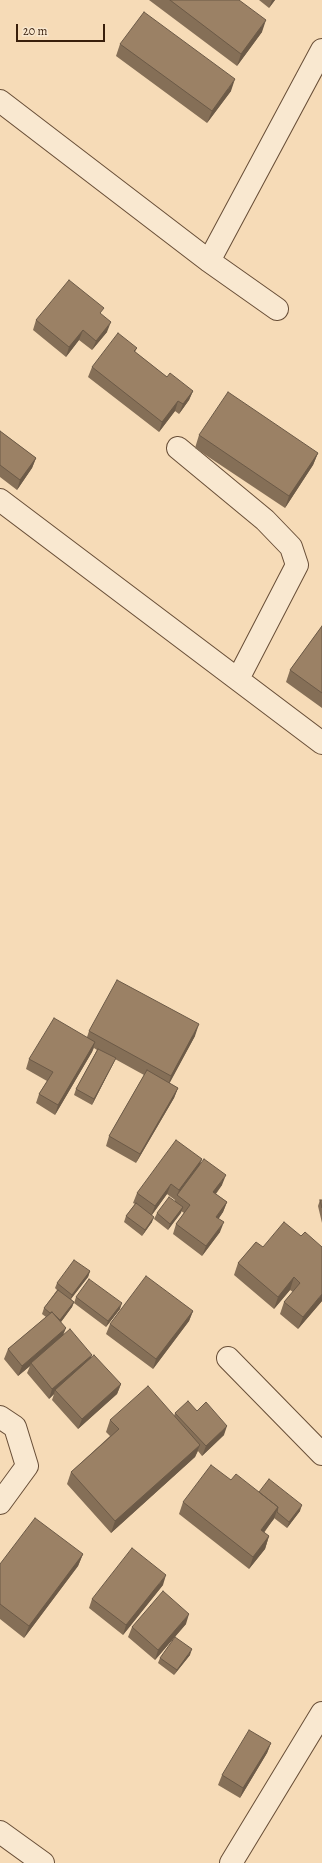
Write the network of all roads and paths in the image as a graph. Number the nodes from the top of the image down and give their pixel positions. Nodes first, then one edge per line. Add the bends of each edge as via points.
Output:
1 (322, 50) edge
2 (0, 101) edge
3 (209, 262) junction
4 (277, 309) dead end
5 (178, 448) dead end
6 (0, 500) edge
7 (238, 678) junction
8 (322, 743) edge
9 (228, 1358) dead end
10 (0, 1417) edge
11 (322, 1454) edge
12 (0, 1503) edge
13 (322, 1713) edge
14 (0, 1832) edge
15 (42, 1863) edge
16 (231, 1863) edge

1 - 3 street
2 - 3 street
3 - 4 street
5 - 7 street via 266,520 291,546 298,565
6 - 7 street
7 - 8 street
9 - 11 street
10 - 12 street via 15,1427 26,1466
13 - 16 street
14 - 15 street

